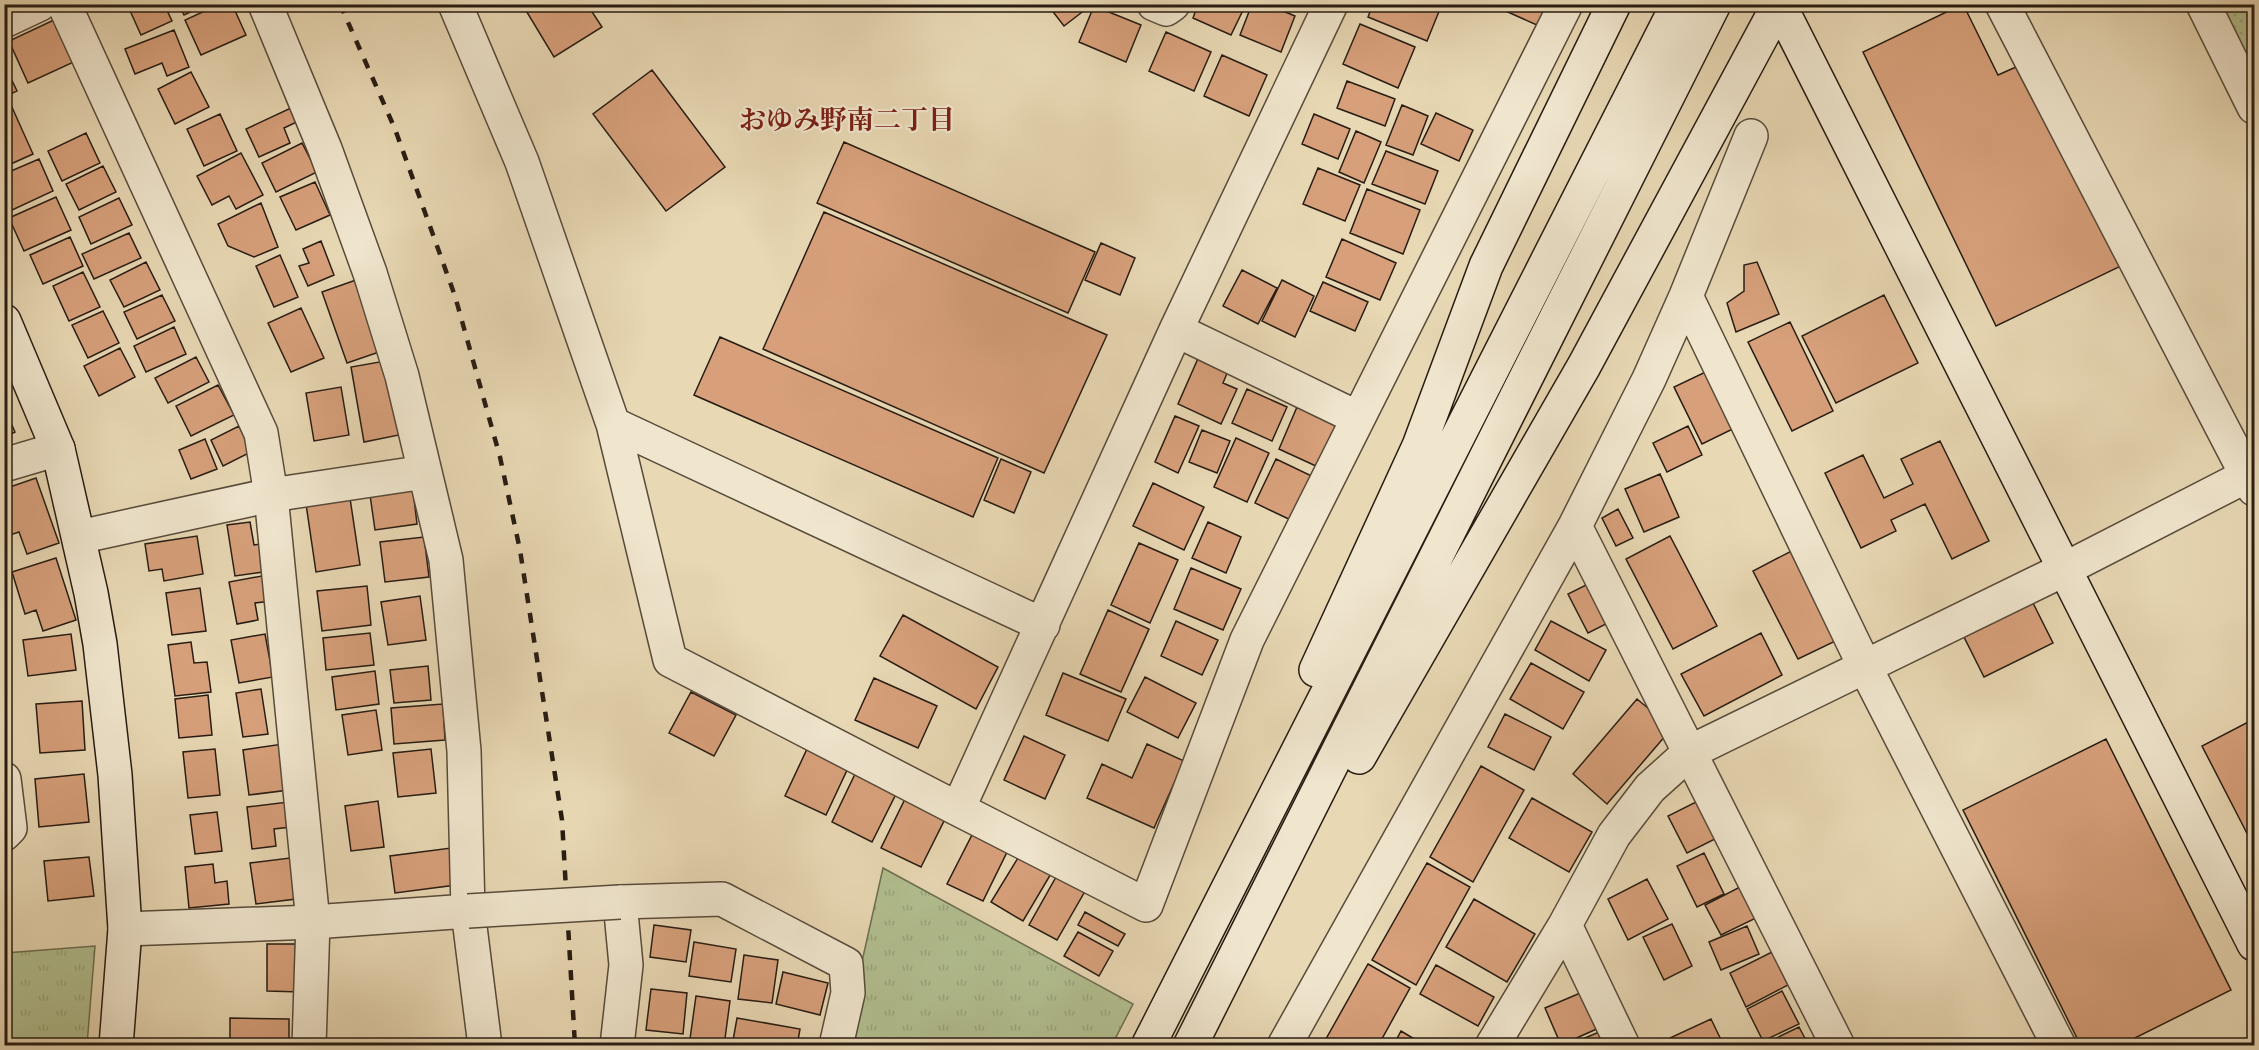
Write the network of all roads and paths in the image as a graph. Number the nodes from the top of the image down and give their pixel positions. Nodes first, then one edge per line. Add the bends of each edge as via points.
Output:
1 (40, 4) edge
2 (64, 4) edge
3 (265, 4) edge
4 (454, 4) edge
5 (1154, 4) edge
6 (1173, 4) edge
7 (1331, 4) edge
8 (1566, 4) edge
9 (1614, 4) edge
10 (1678, 4) edge
11 (1714, 4) edge
12 (2002, 4) edge
13 (2203, 4) edge
14 (1779, 5) edge
15 (4, 21) edge
16 (2254, 107) edge
17 (1751, 136) dead end
18 (1686, 296) junction
19 (4, 321) edge
20 (1176, 330) junction
21 (1358, 417) junction
22 (613, 424) junction
23 (58, 448) junction
24 (4, 465) edge
25 (425, 472) junction
26 (2252, 479) edge
27 (271, 495) junction
28 (1575, 526) junction
29 (79, 537) junction
30 (2063, 570) junction
31 (1043, 625) junction
32 (1864, 665) junction
33 (1690, 752) junction
34 (4, 779) edge
35 (958, 809) junction
36 (4, 834) edge
37 (1254, 836) junction
38 (1294, 843) junction
39 (620, 902) junction
40 (468, 911) junction
41 (313, 922) junction
42 (1565, 925) junction
43 (125, 929) junction
44 (2254, 944) edge
45 (116, 1046) edge
46 (309, 1046) edge
47 (485, 1046) edge
48 (617, 1046) edge
49 (836, 1046) edge
50 (1148, 1046) edge
51 (1190, 1046) edge
52 (1284, 1046) edge
53 (1492, 1046) edge
54 (1623, 1046) edge
55 (1838, 1046) edge
56 (2059, 1046) edge

1 - 15 street
2 - 27 street via 261,433
3 - 25 street via 325,149 370,273 402,376
4 - 22 street via 522,162
5 - 6 street via 1166,9
7 - 20 street
8 - 21 street
9 - 37 street via 1486,266 1419,446 1259,795
10 - 37 street
11 - 38 street
12 - 26 street
13 - 16 street
14 - 30 street
14 - 38 street via 1584,366 1474,559 1329,807
17 - 18 street
18 - 28 street
18 - 32 street
19 - 23 street
20 - 21 street
20 - 31 street
21 - 35 street via 1247,640 1146,905
22 - 31 street
22 - 35 street via 670,660
23 - 24 street
23 - 29 street
25 - 27 street
25 - 40 street via 446,560 464,751
26 - 30 street
27 - 29 street
27 - 41 street
28 - 33 street
28 - 52 street
29 - 43 street via 100,644 115,775
30 - 32 street
30 - 44 street
31 - 35 street
32 - 33 street
32 - 56 street
33 - 42 street via 1650,788 1614,835
33 - 55 street
34 - 36 street via 10,828
37 - 50 street
38 - 51 street
39 - 40 street, bridge
39 - 48 street via 626,965
39 - 49 street via 722,899 846,964 848,993
40 - 41 street
40 - 47 street
41 - 43 street
41 - 46 street
42 - 53 street
42 - 54 street
43 - 45 street

